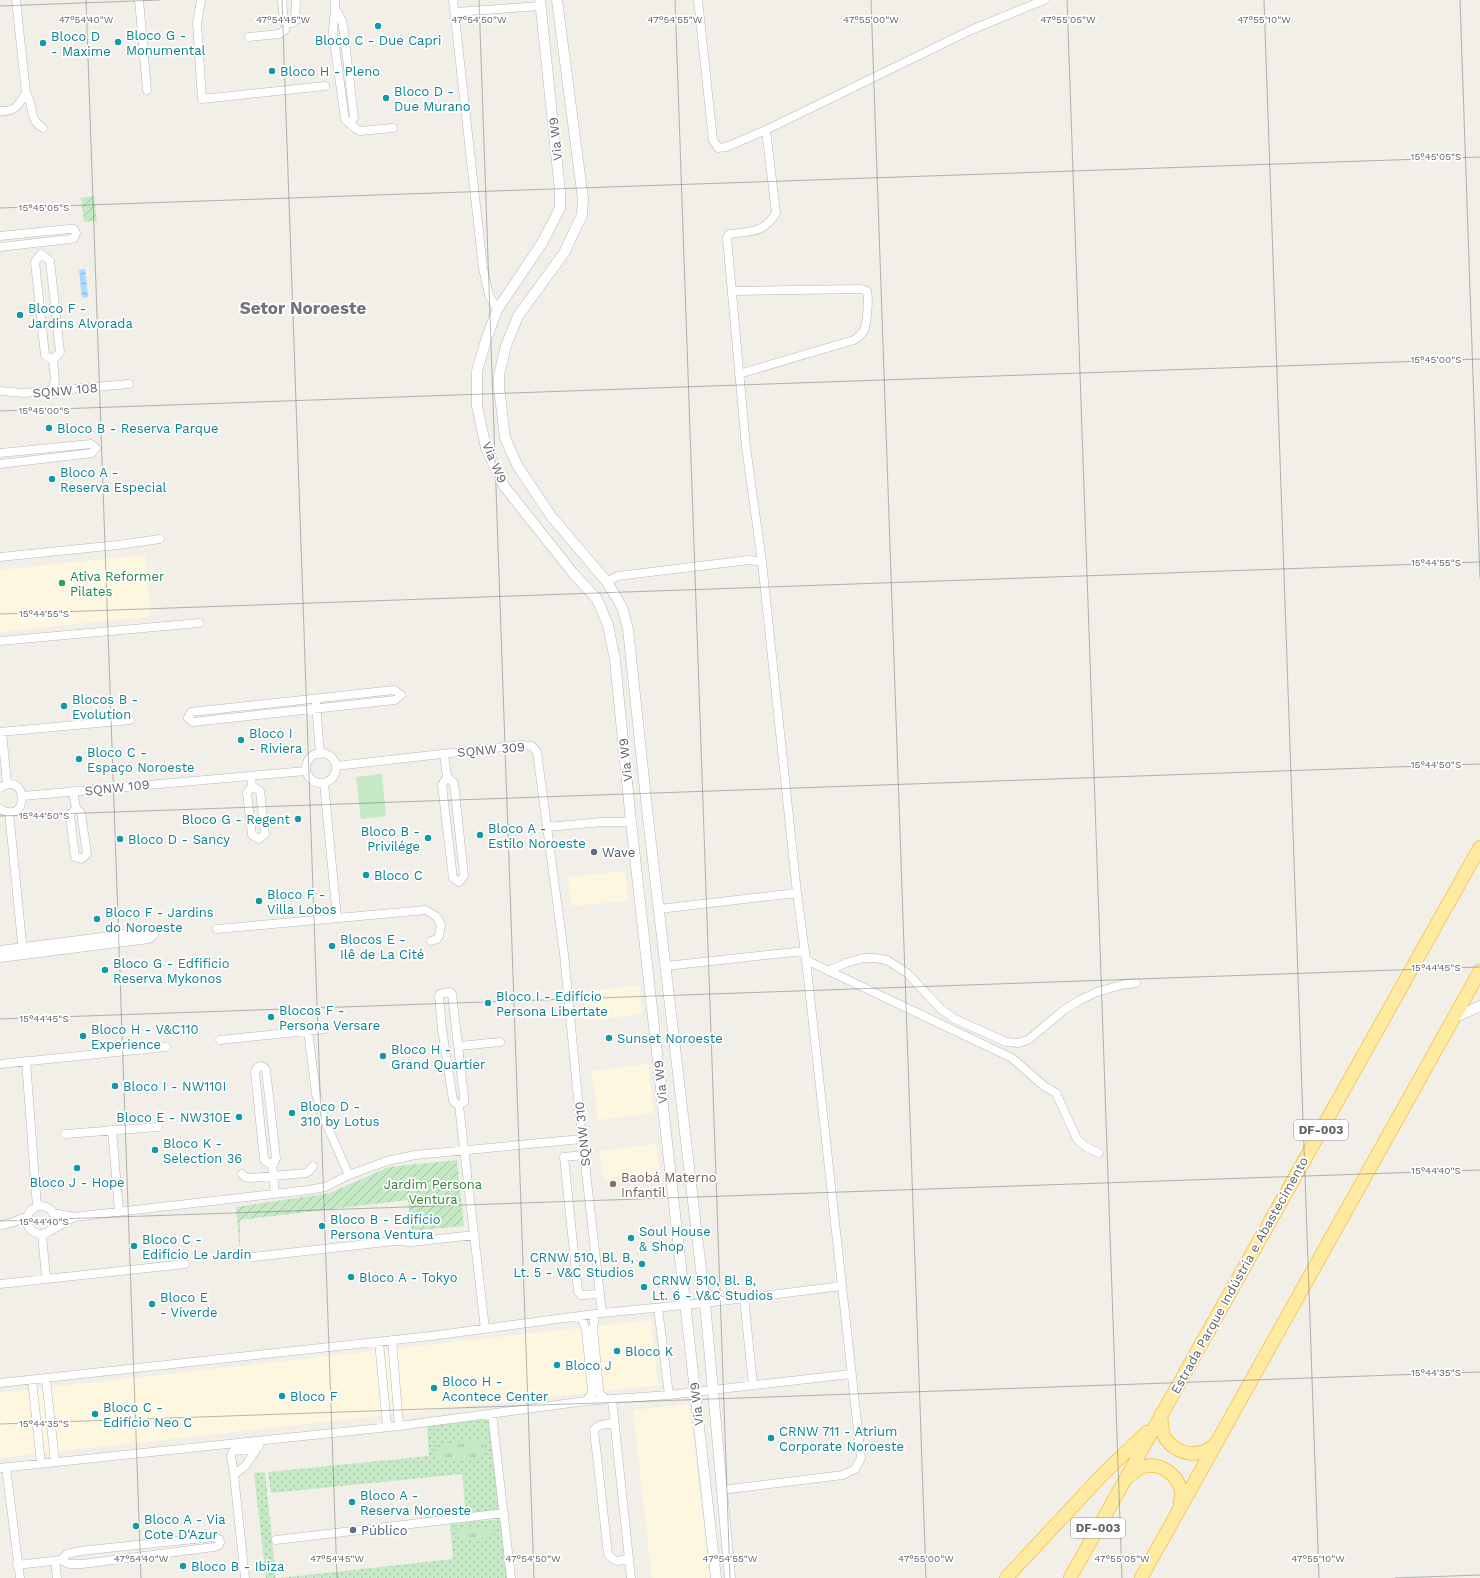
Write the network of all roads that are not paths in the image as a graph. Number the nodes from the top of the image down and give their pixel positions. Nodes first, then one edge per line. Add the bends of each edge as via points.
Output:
1 (16, 0) edge
2 (139, 0) edge
3 (201, 0) edge
4 (282, 0) edge
5 (296, 0) edge
6 (335, 0) edge
7 (453, 0) edge
8 (557, 0) edge
9 (698, 0) edge
10 (1044, 0) edge
11 (540, 3) edge
12 (454, 12) junction
13 (286, 23) junction
14 (249, 37) dead end
15 (325, 86) dead end
16 (147, 90) dead end
17 (26, 93) junction
18 (0, 111) edge
19 (43, 128) dead end
20 (393, 128) dead end
21 (766, 130) junction
22 (0, 236) edge
23 (0, 247) edge
24 (732, 291) junction
25 (497, 310) junction
26 (53, 360) junction
27 (739, 374) junction
28 (129, 384) dead end
29 (52, 390) junction
30 (0, 391) edge
31 (0, 453) edge
32 (0, 464) edge
33 (160, 539) dead end
34 (0, 557) edge
35 (762, 562) junction
36 (607, 582) junction
37 (200, 623) dead end
38 (0, 641) edge
39 (315, 699) junction
40 (316, 709) junction
41 (130, 720) dead end
42 (1, 732) edge
43 (320, 754) junction
44 (444, 754) junction
45 (336, 766) junction
46 (306, 771) junction
47 (251, 776) junction
48 (447, 777) junction
49 (324, 783) junction
50 (4, 786) edge
51 (252, 786) junction
52 (73, 791) junction
53 (23, 796) junction
54 (76, 808) junction
55 (0, 809) edge
56 (9, 812) junction
57 (648, 818) junction
58 (631, 822) junction
59 (547, 827) junction
60 (1480, 847) edge
61 (797, 893) junction
62 (659, 909) junction
63 (337, 918) junction
64 (217, 929) dead end
65 (431, 941) dead end
66 (0, 950) edge
67 (804, 951) junction
68 (23, 952) junction
69 (564, 954) joint
70 (0, 958) edge
71 (806, 960) junction
72 (666, 966) junction
73 (828, 971) junction
74 (1480, 972) edge
75 (1136, 983) dead end
76 (1480, 1006) edge
77 (1454, 1018) junction
78 (325, 1029) dead end
79 (308, 1031) junction
80 (220, 1040) dead end
81 (500, 1042) dead end
82 (459, 1046) junction
83 (166, 1047) dead end
84 (26, 1061) junction
85 (0, 1064) edge
86 (459, 1105) junction
87 (158, 1127) dead end
88 (112, 1130) junction
89 (65, 1134) dead end
90 (582, 1139) junction
91 (464, 1151) junction
92 (1099, 1153) dead end
93 (584, 1155) junction
94 (272, 1164) junction
95 (313, 1166) dead end
96 (242, 1174) dead end
97 (350, 1175) junction
98 (273, 1176) junction
99 (274, 1194) junction
100 (37, 1207) junction
101 (119, 1211) junction
102 (53, 1213) junction
103 (28, 1216) junction
104 (74, 1217) junction
105 (11, 1224) junction
106 (0, 1225) edge
107 (31, 1230) junction
108 (50, 1230) junction
109 (42, 1234) junction
110 (475, 1235) junction
111 (253, 1257) dead end
112 (185, 1264) dead end
113 (46, 1278) junction
114 (0, 1284) edge
115 (842, 1286) junction
116 (599, 1294) junction
117 (744, 1298) junction
118 (705, 1302) junction
119 (685, 1304) junction
120 (658, 1308) junction
121 (598, 1313) junction
122 (581, 1316) junction
123 (485, 1329) junction
124 (392, 1340) junction
125 (379, 1342) junction
126 (851, 1374) junction
127 (46, 1379) junction
128 (32, 1380) junction
129 (0, 1383) edge
130 (753, 1385) junction
131 (713, 1390) junction
132 (695, 1392) junction
133 (669, 1395) junction
134 (609, 1399) junction
135 (586, 1401) junction
136 (492, 1414) junction
137 (1158, 1419) junction
138 (614, 1424) junction
139 (387, 1426) junction
140 (400, 1426) junction
141 (262, 1439) junction
142 (1216, 1443) junction
143 (258, 1448) junction
144 (55, 1462) junction
145 (41, 1463) junction
146 (3, 1468) edge
147 (234, 1476) junction
148 (1127, 1478) junction
149 (722, 1490) junction
150 (1180, 1509) junction
151 (504, 1513) junction
152 (276, 1540) dead end
153 (628, 1559) junction
154 (58, 1560) junction
155 (17, 1565) junction
156 (20, 1578) edge
157 (56, 1578) edge
158 (245, 1578) edge
159 (511, 1578) edge
160 (631, 1578) edge
161 (716, 1578) edge
162 (730, 1578) edge
163 (1006, 1578) edge
164 (1070, 1578) edge
165 (1141, 1578) edge

1 - 17 street
2 - 16 street
3 - 15 street via 197,23 202,99
4 - 13 street
5 - 13 street via 295,21
6 - 20 street via 334,34 345,119 360,131
7 - 12 street
8 - 36 street, Via W9 via 583,199 582,215 564,253 518,316 506,346 499,375 499,387 505,438 517,465 551,516
9 - 21 street via 713,140 718,148 726,147
10 - 21 street via 971,30
11 - 12 street
11 - 25 street, Via W9 via 560,208 542,243
12 - 25 street via 483,268 489,295
13 - 14 street via 285,30 279,34
17 - 18 street via 13,110
17 - 19 street via 32,103 33,119
21 - 24 street via 776,213 770,223 757,230 730,234 727,238
22 - 23 street via 69,229 74,229 76,233 74,238 70,239
24 - 27 street
24 - 27 street via 861,289 867,291 868,297 864,329 854,340
25 - 58 street, Via W9 via 477,371 478,406 486,448 504,486 573,573 597,599 608,625
26 - 26 street via 60,352 59,337 50,261 41,254 35,262 45,355
26 - 29 street via 55,380
27 - 35 street
28 - 29 street, SQNW 108
29 - 30 street, SQNW 108 via 24,393
31 - 32 street via 91,444 96,448 92,453
33 - 34 street
35 - 36 street via 749,560 618,576
35 - 61 street
36 - 57 street, Via W9 via 622,607 628,629
37 - 38 street
39 - 40 street
39 - 40 street via 394,690 401,694 395,700
39 - 40 street via 191,712 188,718 194,722
40 - 43 street
41 - 42 street
42 - 50 street
43 - 45 street via 329,756
43 - 46 street via 310,759
44 - 45 street, SQNW 309
44 - 48 street
44 - 59 street, SQNW 309 via 532,746 537,752
45 - 49 street via 333,777
46 - 47 street, SQNW 109
46 - 49 street via 314,782
47 - 51 street
47 - 52 street, SQNW 109
48 - 48 street via 442,785 453,878 459,882 464,876 454,783
49 - 63 street
50 - 53 street via 19,788
51 - 51 street via 247,792 252,835 259,839 265,834 260,791
52 - 53 street, SQNW 109
52 - 54 street
53 - 56 street via 20,807
54 - 54 street via 70,814 75,857 81,859 87,854 82,813
55 - 56 street
56 - 68 street
57 - 58 street
57 - 62 street, Via W9
58 - 59 street
58 - 119 street, Via W9
59 - 69 street, SQNW 309
60 - 137 highway, Estrada Parque Indústria e Abastecimento / DF-003
61 - 62 street
61 - 67 street
62 - 72 street, Via W9
63 - 64 street
63 - 65 street via 426,910 437,917 441,925 439,936
66 - 68 street
67 - 71 street
67 - 72 street
68 - 68 street via 149,939 154,935 149,931
68 - 70 street
69 - 90 street, SQNW 310
71 - 73 street
71 - 115 street
72 - 118 street, Via W9
73 - 75 street via 863,958 887,960 907,973 940,1009 953,1018 1006,1042 1018,1043 1028,1040 1080,1000 1121,984
73 - 92 street via 1012,1058 1056,1093 1078,1139 1086,1147
74 - 77 highway
76 - 77 street
77 - 142 highway
78 - 79 street
79 - 80 street
79 - 97 street via 316,1094 325,1121
81 - 82 street
82 - 86 street via 464,1097 464,1102
82 - 86 street via 452,994 440,994 442,1029 453,1100
83 - 84 street
84 - 85 street
84 - 100 street
86 - 91 street
87 - 88 street
88 - 89 street
88 - 101 street
90 - 91 street
90 - 93 street, SQNW 310
91 - 97 street via 415,1155 387,1161
91 - 110 street
93 - 116 street, SQNW 310
93 - 116 street via 564,1157 576,1277 579,1294
94 - 94 street via 276,1158 266,1070 261,1066 255,1072 264,1159
94 - 98 street
95 - 98 street via 306,1173
96 - 98 street via 251,1178
97 - 99 street via 325,1187
98 - 99 street
99 - 101 street
100 - 102 street via 46,1207
100 - 103 street
101 - 104 street
102 - 104 street
102 - 108 street via 55,1222
103 - 105 street
103 - 107 street via 27,1224
104 - 108 street
105 - 106 street
105 - 107 street
107 - 109 street
108 - 109 street
109 - 113 street
110 - 111 street via 411,1242 394,1241
110 - 123 street
112 - 113 street
113 - 114 street
115 - 117 street
115 - 126 street
116 - 121 street, SQNW 310
117 - 118 street
117 - 130 street
118 - 119 street
118 - 131 street, Via W9
119 - 120 street
119 - 132 street, Via W9
120 - 121 street
120 - 133 street
121 - 122 street
121 - 134 street, SQNW 310 via 593,1328 599,1389 600,1394
122 - 123 street
122 - 135 street via 586,1330 592,1390 590,1398
123 - 124 street
124 - 125 street
124 - 140 street
125 - 127 street
125 - 139 street
126 - 130 street
126 - 149 street via 861,1458 855,1469 843,1475
127 - 128 street
127 - 144 street
128 - 129 street
128 - 145 street
130 - 131 street
131 - 132 street
131 - 149 street, Via W9
132 - 133 street
132 - 161 street, Via W9
133 - 134 street
134 - 135 street
134 - 138 street, SQNW 310
135 - 136 street
136 - 140 street
136 - 151 street
137 - 142 highway via 1170,1444 1179,1450 1190,1454 1201,1452
137 - 148 highway, Estrada Parque Indústria e Abastecimento / DF-003
137 - 163 highway
138 - 153 street, SQNW 310
138 - 153 street via 601,1424 594,1430 608,1554 617,1562
139 - 140 street
139 - 141 street
141 - 143 street
141 - 144 street
142 - 150 highway
143 - 147 street
143 - 147 street via 231,1453
144 - 145 street
145 - 146 street
146 - 155 street
147 - 158 street
148 - 150 highway via 1142,1467 1155,1466 1167,1470 1177,1479 1181,1491
148 - 164 highway, Estrada Parque Indústria e Abastecimento / DF-003
149 - 162 street, Via W9
150 - 165 highway
151 - 152 street
151 - 159 street
153 - 160 street, SQNW 310
154 - 154 street via 69,1564 96,1562 214,1547 220,1542 213,1537 93,1549 67,1554
154 - 155 street
154 - 157 street
155 - 156 street

